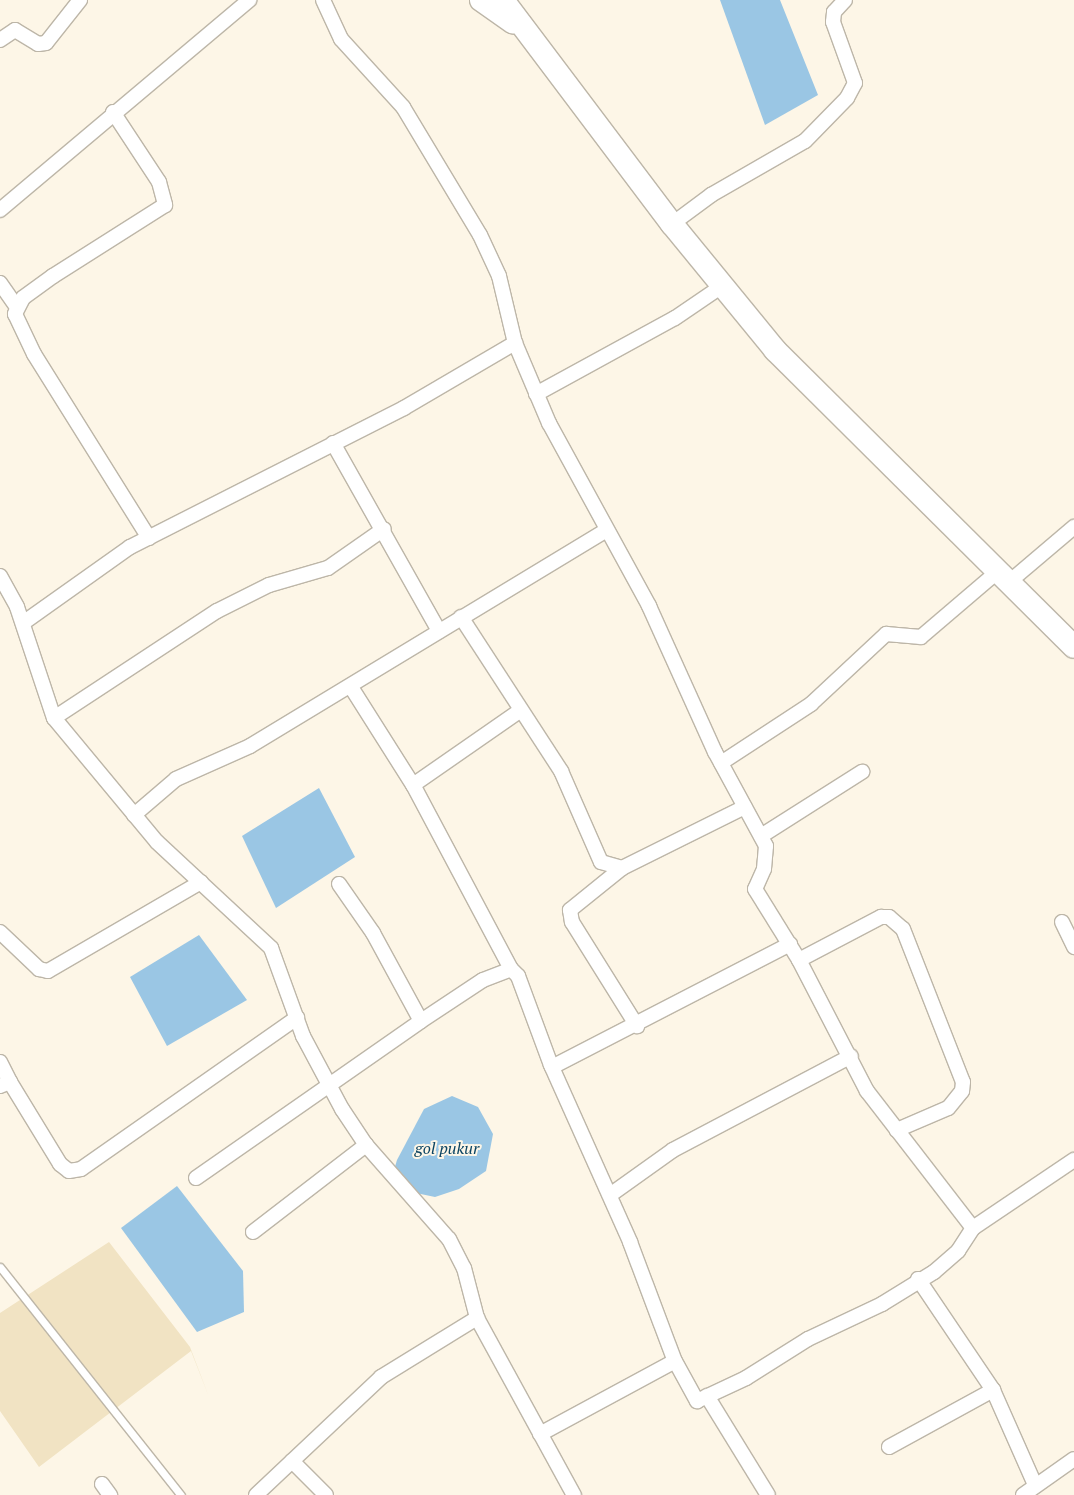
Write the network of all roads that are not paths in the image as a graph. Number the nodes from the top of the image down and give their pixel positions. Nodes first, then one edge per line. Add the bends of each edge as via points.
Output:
1 (80, 0) edge
2 (249, 0) edge
3 (323, 0) edge
4 (481, 0) edge
5 (503, 0) edge
6 (846, 0) edge
7 (520, 27) junction
8 (0, 40) edge
9 (113, 112) junction
10 (0, 210) edge
11 (672, 224) junction
12 (0, 283) edge
13 (722, 286) junction
14 (16, 306) junction
15 (515, 343) junction
16 (536, 394) junction
17 (334, 443) junction
18 (1074, 527) edge
19 (384, 529) junction
20 (607, 530) junction
21 (149, 538) junction
22 (1003, 577) junction
23 (1, 579) edge
24 (461, 617) junction
25 (23, 623) junction
26 (439, 631) junction
27 (1072, 640) edge
28 (351, 687) junction
29 (521, 710) junction
30 (54, 718) junction
31 (721, 763) junction
32 (862, 772) dead end
33 (413, 785) junction
34 (745, 807) junction
35 (134, 815) junction
36 (761, 836) junction
37 (622, 868) junction
38 (201, 882) junction
39 (339, 884) dead end
40 (1062, 922) dead end
41 (0, 932) edge
42 (790, 944) junction
43 (1074, 947) edge
44 (799, 960) junction
45 (511, 968) junction
46 (297, 1018) junction
47 (421, 1021) junction
48 (637, 1026) junction
49 (851, 1056) junction
50 (0, 1062) edge
51 (552, 1068) junction
52 (5, 1084) edge
53 (331, 1084) junction
54 (897, 1130) junction
55 (366, 1145) junction
56 (1074, 1160) edge
57 (196, 1178) dead end
58 (610, 1195) junction
59 (973, 1228) junction
60 (253, 1232) dead end
61 (0, 1267) edge
62 (918, 1279) junction
63 (477, 1318) junction
64 (675, 1362) junction
65 (993, 1390) junction
66 (707, 1396) junction
67 (540, 1434) junction
68 (889, 1447) dead end
69 (1074, 1459) edge
70 (292, 1461) junction
71 (1035, 1485) junction
72 (181, 1495) edge
73 (256, 1495) edge
74 (326, 1495) edge
75 (574, 1495) edge
76 (768, 1495) edge
77 (1023, 1495) edge

1 - 8 street via 46,43 38,44 15,30
2 - 9 street
3 - 15 street via 340,39 402,107 480,235 499,276
4 - 7 main road
5 - 7 main road
6 - 11 street via 834,12 833,22 855,83 848,98 805,141 711,195
7 - 11 main road
9 - 10 street
9 - 14 street via 159,182 165,206 53,276
11 - 13 main road
12 - 14 street
13 - 16 street via 675,318
13 - 22 main road via 775,350
14 - 21 street via 34,354
15 - 16 street
15 - 17 street
16 - 20 street
17 - 19 street
17 - 21 street
18 - 22 street
19 - 26 street
19 - 30 street via 328,568 268,585 217,612
20 - 24 street
20 - 31 street via 666,641
21 - 25 street
22 - 27 main road
22 - 31 street via 921,637 886,634 811,704
23 - 25 street
24 - 26 street
24 - 29 street
25 - 30 street
26 - 28 street
28 - 33 street
28 - 35 street via 239,752 176,779
29 - 33 street
29 - 37 street via 567,783 594,854 610,868
30 - 35 street
31 - 34 street
32 - 36 street
33 - 45 street
34 - 36 street
34 - 37 street
35 - 38 street
36 - 42 street via 767,858 755,889
37 - 48 street via 570,910 572,922
38 - 41 street via 48,971 39,969
38 - 46 street via 271,948
39 - 47 street via 373,933
40 - 43 street
42 - 44 street
42 - 48 street
44 - 49 street
44 - 54 street via 881,916 889,917 902,929 963,1082 962,1092 948,1108
45 - 47 street via 499,970
45 - 51 street via 518,976
46 - 52 street via 81,1170 69,1171 60,1164
46 - 53 street
47 - 53 street
48 - 51 street
49 - 54 street via 866,1091
49 - 58 street via 696,1136
50 - 52 street
51 - 58 street
53 - 55 street
53 - 57 street
54 - 59 street
55 - 60 street
55 - 63 street via 450,1239 464,1268
56 - 59 street
58 - 64 street
59 - 62 street via 946,1264
61 - 72 lane
62 - 65 street
62 - 66 street via 882,1304 808,1338 746,1378
63 - 67 street
63 - 70 street via 380,1377
64 - 66 street via 697,1401
64 - 67 street
65 - 68 street
65 - 71 street
66 - 76 street
67 - 75 street
69 - 71 street
70 - 73 street
70 - 74 street
71 - 77 street

